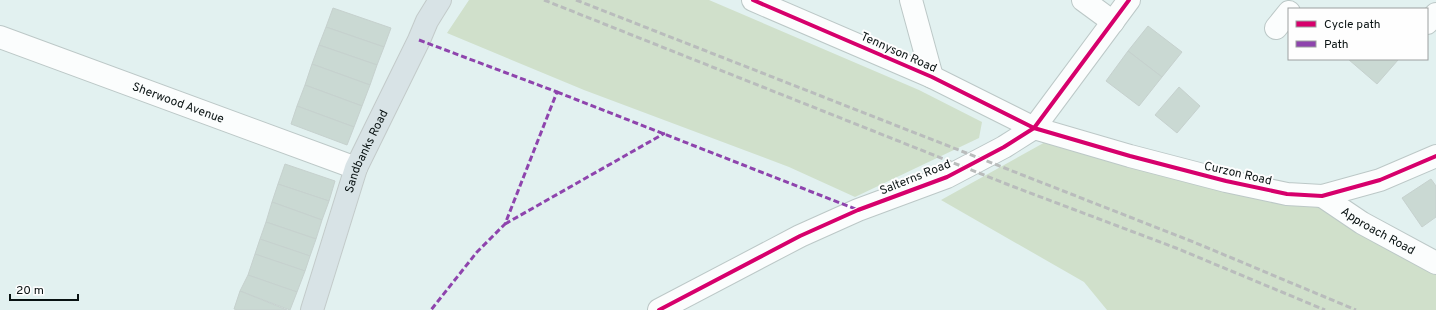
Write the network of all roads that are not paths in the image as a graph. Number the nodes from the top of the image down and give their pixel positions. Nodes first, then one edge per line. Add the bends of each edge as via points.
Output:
1 (440, 0) edge
2 (753, 0) edge
3 (911, 0) edge
4 (1083, 0) edge
5 (1129, 0) edge
6 (1298, 0) edge
7 (1292, 8) edge
8 (1436, 14) edge
9 (1113, 22) junction
10 (1428, 22) edge
11 (1, 41) edge
12 (932, 77) junction
13 (1034, 128) junction
14 (1436, 156) edge
15 (356, 168) junction
16 (1322, 196) junction
17 (1436, 263) edge
18 (312, 310) edge
19 (659, 310) edge

1 - 15 main road, Sandbanks Road via 427,21
2 - 12 street, Tennyson Road
3 - 12 street
4 - 9 street
5 - 9 street, Salterns Road
6 - 7 street
8 - 10 street
9 - 13 street, Salterns Road
11 - 15 street, Sherwood Avenue
12 - 13 street, Tennyson Road
13 - 16 street, Curzon Road via 1226,181 1287,194
13 - 19 street, Salterns Road via 947,177 858,210 800,236
14 - 16 street, Curzon Road via 1380,180
15 - 18 main road, Sandbanks Road
16 - 17 street, Approach Road via 1362,223

